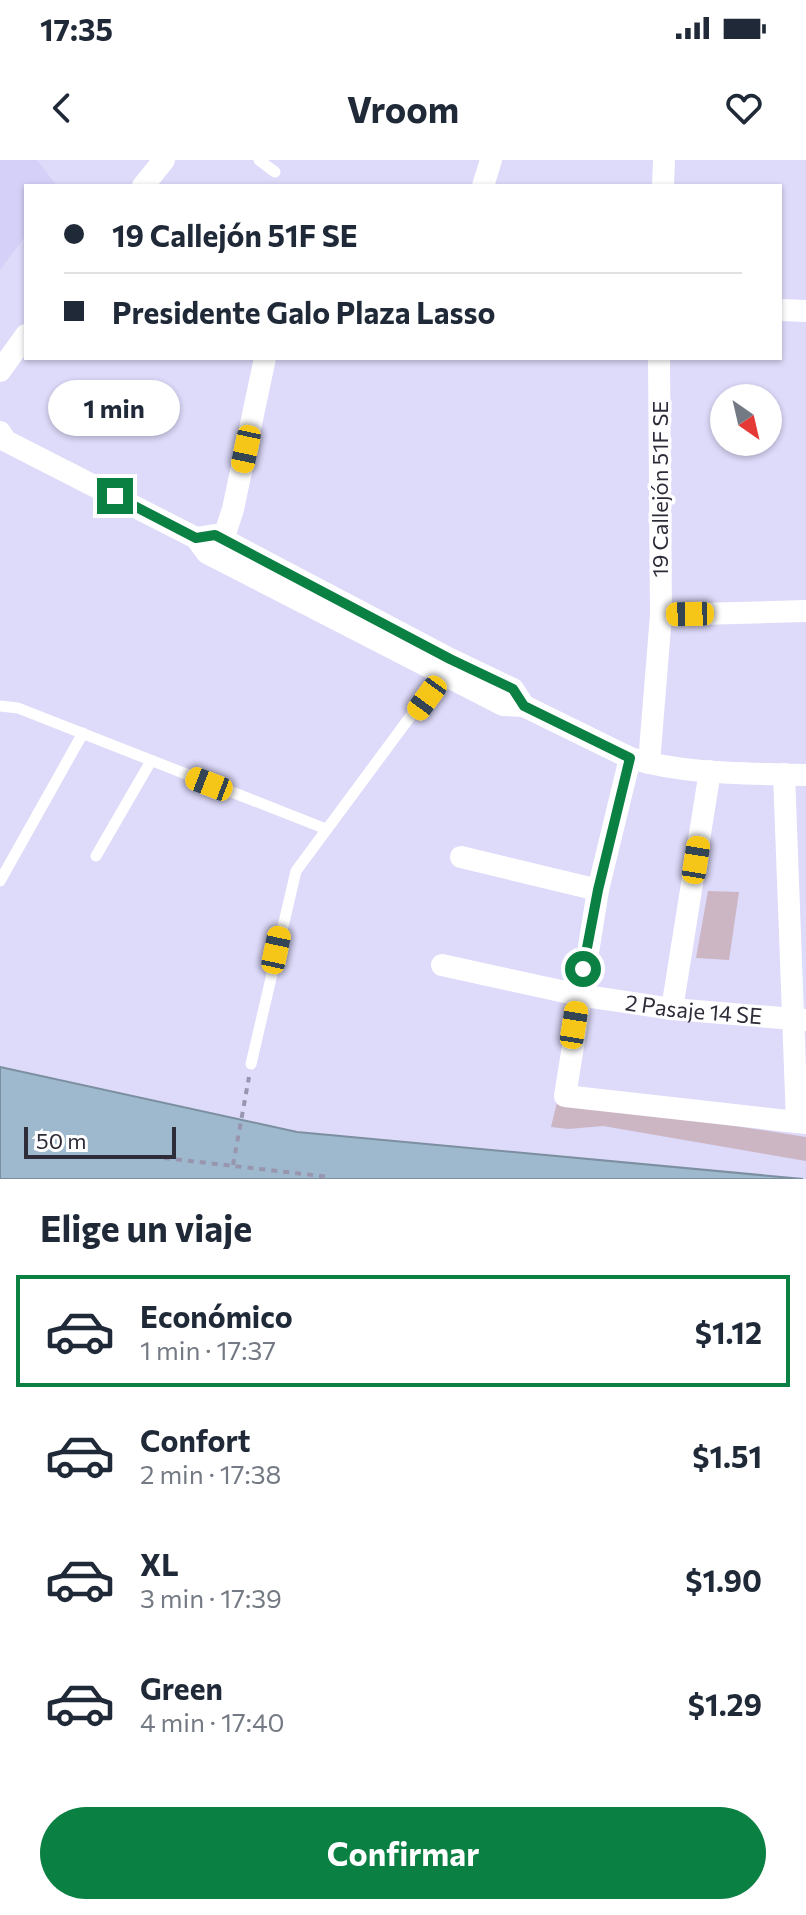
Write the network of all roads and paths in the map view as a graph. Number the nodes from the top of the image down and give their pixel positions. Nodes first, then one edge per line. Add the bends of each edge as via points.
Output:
1 (164, 160) edge
2 (259, 160) edge
3 (491, 160) edge
4 (664, 160) edge
5 (275, 172) dead end
6 (145, 184) edge
7 (484, 184) edge
8 (663, 184) edge
9 (782, 310) edge
10 (806, 311) edge
11 (24, 338) edge
12 (265, 360) edge
13 (659, 360) edge
14 (0, 371) edge
15 (0, 432) edge
16 (196, 538) junction
17 (223, 540) junction
18 (806, 611) edge
19 (661, 615) junction
20 (446, 668) junction
21 (0, 706) edge
22 (83, 733) junction
23 (151, 761) junction
24 (640, 761) junction
25 (710, 771) junction
26 (795, 775) edge
27 (326, 829) junction
28 (96, 856) dead end
29 (461, 857) dead end
30 (0, 881) edge
31 (598, 890) junction
32 (442, 965) dead end
33 (579, 995) junction
34 (672, 1009) junction
35 (799, 1021) edge
36 (251, 1064) joint
37 (801, 1122) edge
38 (164, 1158) dead end
39 (233, 1165) junction
40 (330, 1177) dead end

1 - 6 street
2 - 5 lane
3 - 7 street
4 - 8 street
9 - 10 street
11 - 14 street
12 - 17 street
13 - 19 street, 19 Callejón 51F SE
15 - 16 street via 6,441
16 - 17 street via 215,535
16 - 20 street via 207,553
17 - 20 street
18 - 19 street
19 - 24 street, 19 Callejón 51F SE
20 - 24 street via 513,689 524,706
20 - 27 lane
21 - 22 lane
22 - 23 lane
22 - 30 lane
23 - 27 lane
23 - 28 lane
24 - 25 street
24 - 31 street, 19 Callejón 51F SE
25 - 26 street
25 - 34 street
26 - 35 street
27 - 36 lane via 305,856 289,893
29 - 31 street
31 - 33 street, 19 Callejón 51F SE
32 - 33 street, 2 Pasaje 14 SE
33 - 34 street, 2 Pasaje 14 SE
33 - 37 street, 19 Callejón 51F SE via 565,1096
34 - 35 street, 2 Pasaje 14 SE
35 - 37 street
36 - 39 path
38 - 39 path
39 - 40 path

